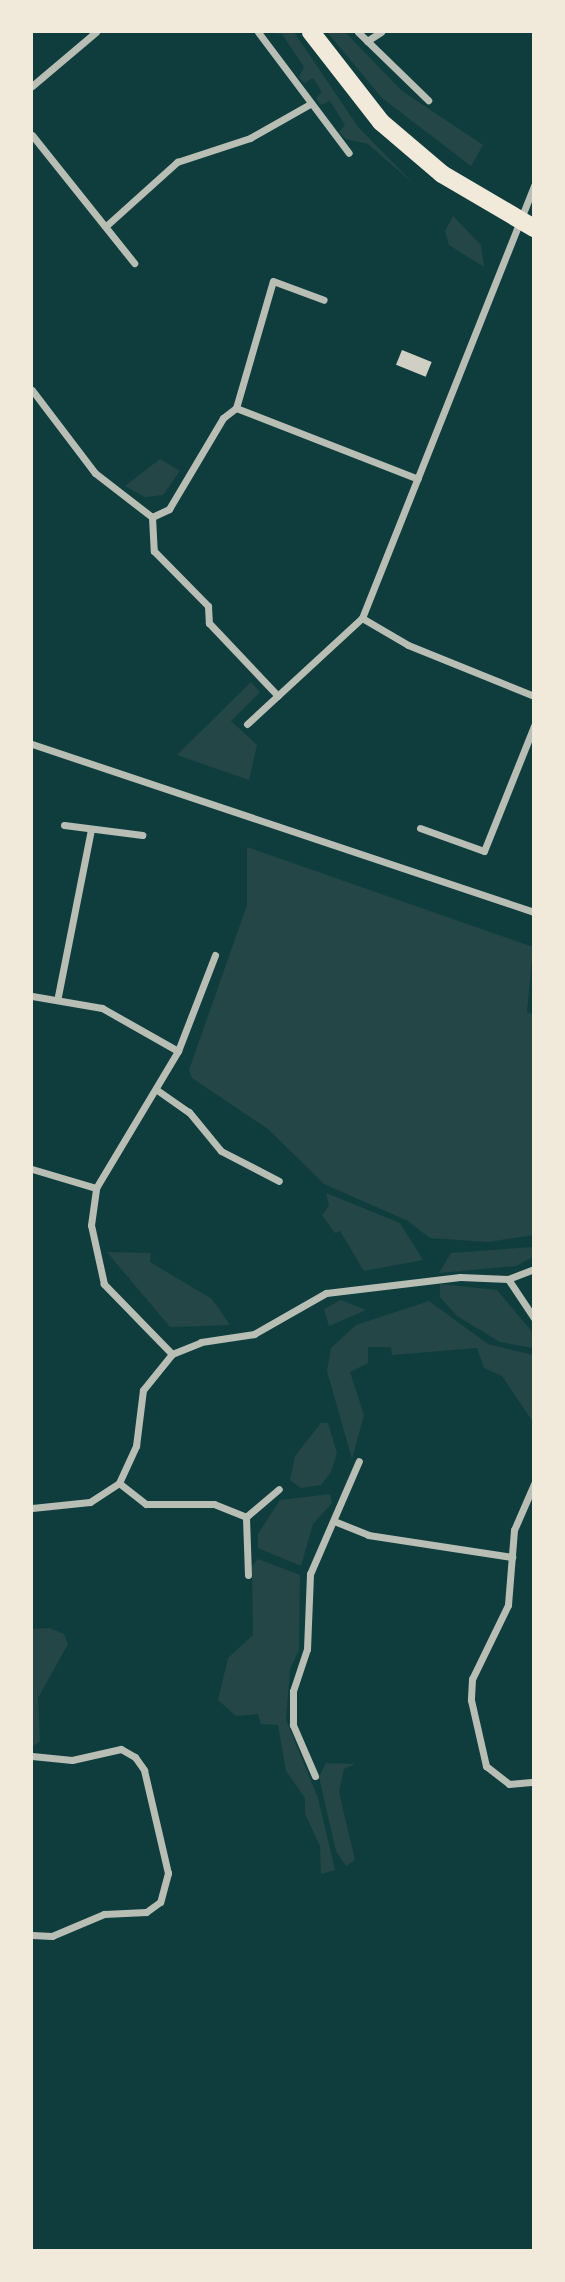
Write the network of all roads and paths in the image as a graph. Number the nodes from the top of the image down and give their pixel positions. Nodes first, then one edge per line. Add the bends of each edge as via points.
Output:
1 (96, 32) edge
2 (258, 32) edge
3 (311, 32) edge
4 (358, 32) edge
5 (381, 32) edge
6 (367, 41) junction
7 (32, 86) edge
8 (428, 100) dead end
9 (310, 104) junction
10 (32, 135) edge
11 (349, 153) dead end
12 (534, 185) edge
13 (526, 225) edge
14 (106, 226) junction
15 (134, 263) dead end
16 (324, 300) dead end
17 (32, 390) edge
18 (236, 408) junction
19 (418, 479) junction
20 (152, 517) junction
21 (362, 618) junction
22 (278, 695) junction
23 (534, 696) edge
24 (247, 724) dead end
25 (534, 726) edge
26 (32, 744) edge
27 (64, 825) dead end
28 (419, 828) dead end
29 (91, 829) junction
30 (142, 835) dead end
31 (534, 912) edge
32 (215, 955) dead end
33 (32, 996) edge
34 (58, 996) junction
35 (178, 1051) junction
36 (157, 1090) junction
37 (32, 1169) edge
38 (279, 1181) dead end
39 (96, 1188) junction
40 (534, 1269) edge
41 (508, 1279) junction
42 (534, 1318) edge
43 (172, 1354) junction
44 (359, 1461) dead end
45 (119, 1483) junction
46 (534, 1484) edge
47 (279, 1489) dead end
48 (32, 1508) edge
49 (246, 1517) junction
50 (334, 1521) junction
51 (512, 1557) junction
52 (248, 1575) dead end
53 (32, 1756) edge
54 (315, 1776) dead end
55 (534, 1782) edge
56 (32, 1936) edge

1 - 7 street
2 - 9 street
3 - 13 main road via 381,122 442,174
4 - 6 street
5 - 6 street
6 - 8 street
9 - 11 street
9 - 14 street via 250,138 177,162
10 - 14 street
12 - 13 street
13 - 19 street
14 - 15 street
16 - 18 street via 273,281
17 - 20 street via 95,473
18 - 19 street
18 - 20 street via 223,418 169,509
19 - 21 street
20 - 22 street via 154,551 208,606 209,623
21 - 22 street via 339,646
21 - 23 street via 408,645
22 - 24 street
25 - 28 street via 484,851
26 - 31 street
27 - 29 street
29 - 30 street
29 - 34 street
32 - 35 street
33 - 34 street
34 - 35 street via 102,1007
35 - 36 street
36 - 38 street via 189,1112 221,1151
36 - 39 street via 127,1128
37 - 39 street
39 - 43 street via 91,1225 104,1284
40 - 41 street
41 - 42 street
41 - 43 street via 460,1277 326,1293 254,1334 201,1342
43 - 45 street via 143,1390 136,1446
44 - 50 street
45 - 48 street via 90,1502
45 - 49 street via 146,1504 214,1504
46 - 51 street via 514,1530
47 - 49 street
49 - 52 street
50 - 51 street via 368,1535
50 - 54 street via 310,1574 307,1648 293,1691 293,1725
51 - 55 street via 508,1605 472,1679 471,1700 486,1766 509,1784
53 - 56 street via 72,1760 121,1749 135,1757 144,1770 168,1873 160,1902 146,1912 104,1914 52,1936

